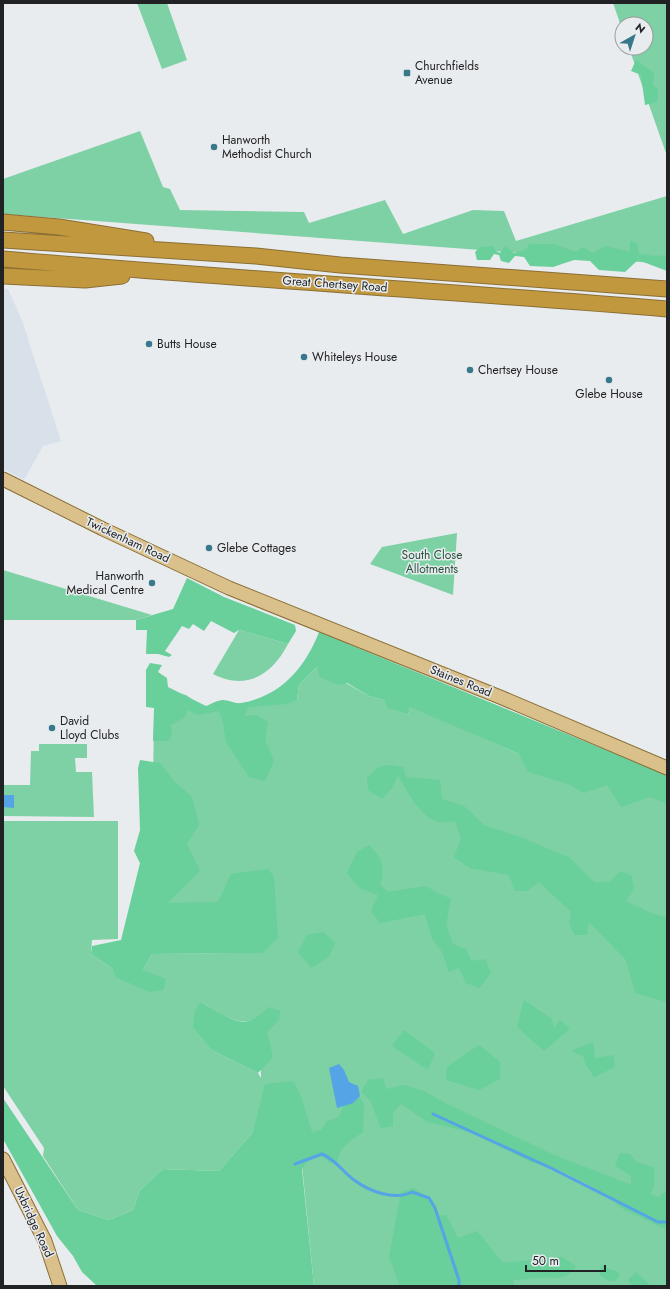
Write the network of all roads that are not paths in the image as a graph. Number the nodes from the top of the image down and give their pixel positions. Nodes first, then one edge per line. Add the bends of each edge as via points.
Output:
1 (3, 222) edge
2 (3, 240) edge
3 (256, 256) junction
4 (3, 259) edge
5 (155, 273) junction
6 (3, 276) edge
7 (667, 289) edge
8 (667, 309) edge
9 (3, 479) edge
10 (254, 598) joint
11 (667, 768) edge
12 (3, 1159) edge
13 (60, 1286) edge

1 - 3 highway via 59,227 133,240
2 - 3 highway, Great Chertsey Road
3 - 7 highway, Great Chertsey Road via 340,265
4 - 5 highway, Great Chertsey Road
5 - 6 highway via 85,280
5 - 8 highway, Great Chertsey Road
9 - 10 main road, Twickenham Road via 103,529
10 - 11 main road, Staines Road via 500,697
12 - 13 main road, Uxbridge Road via 45,1241

